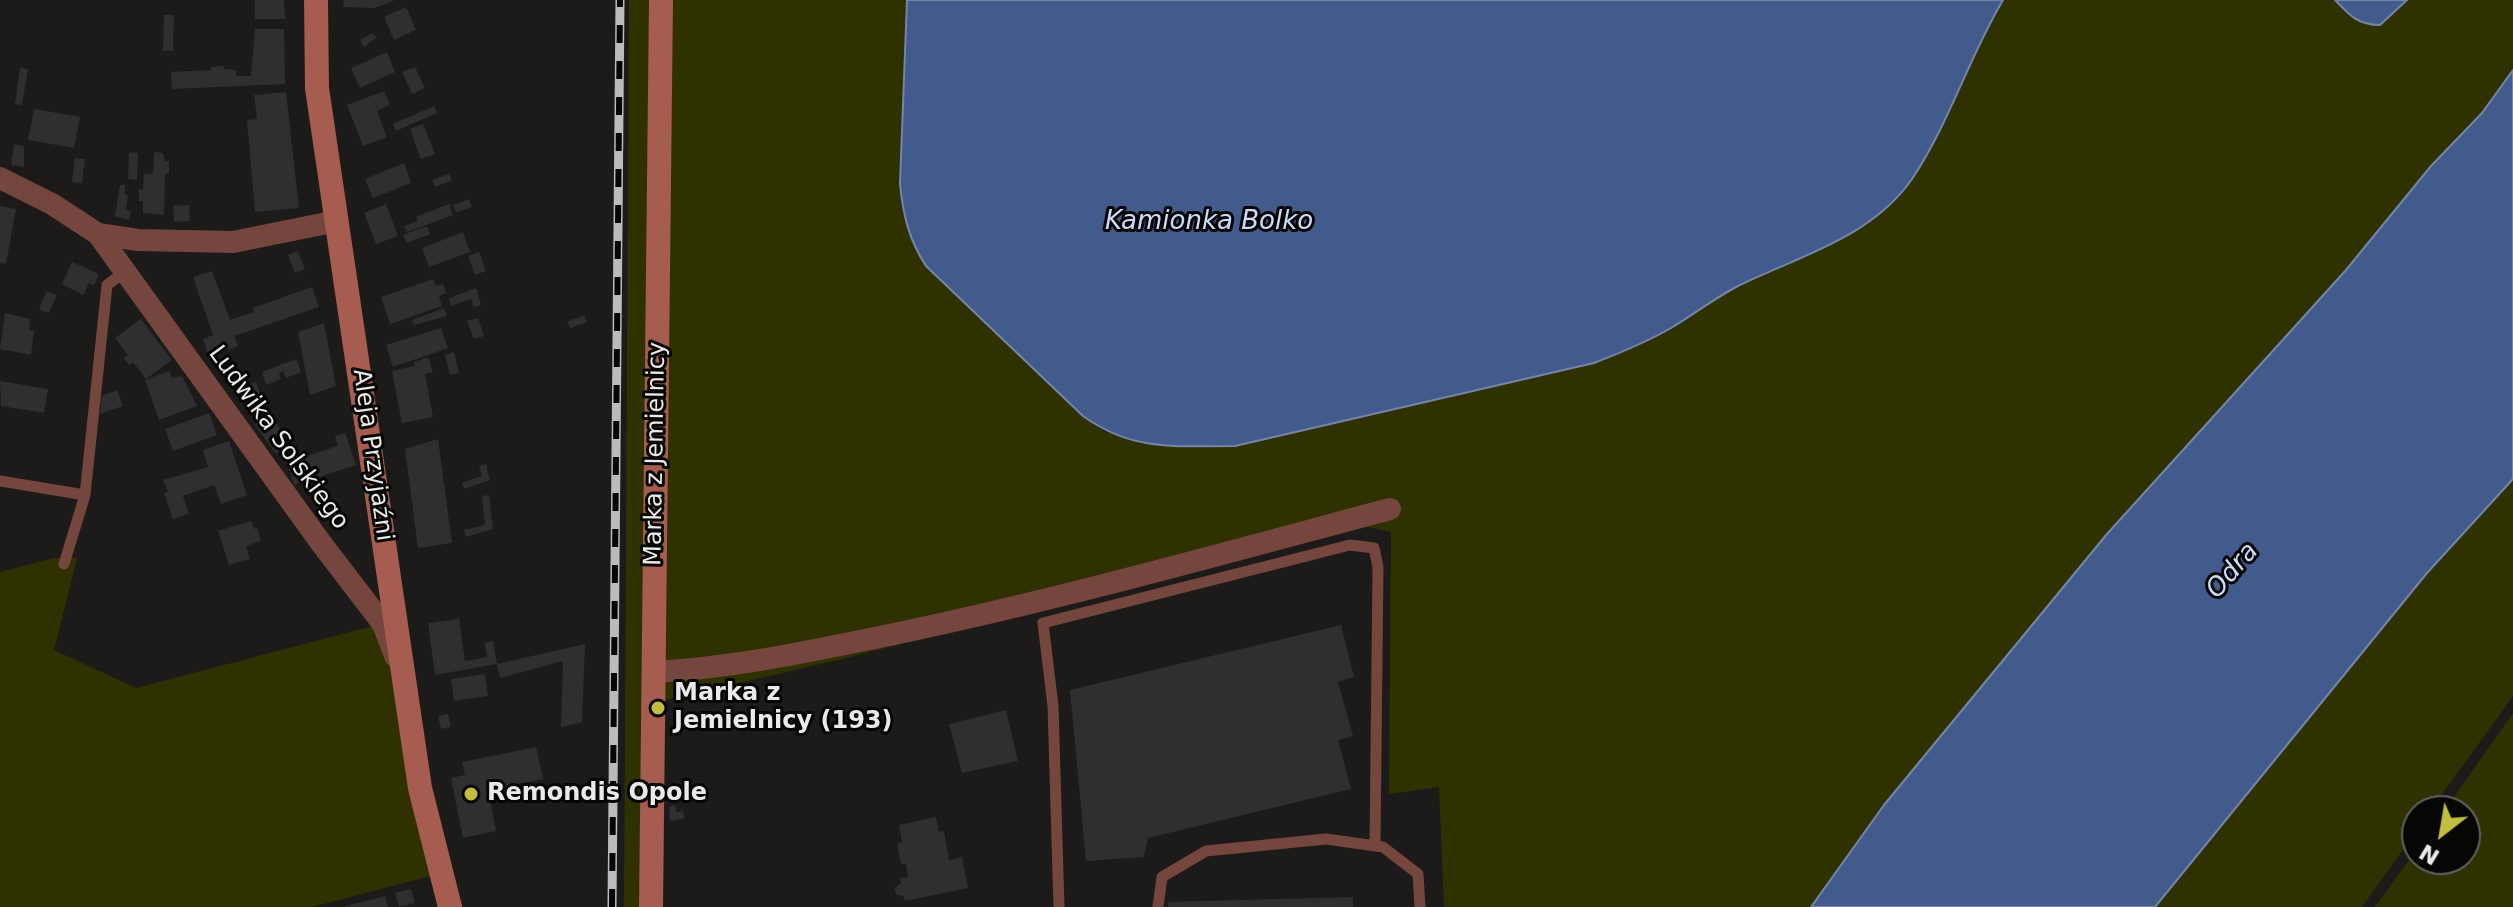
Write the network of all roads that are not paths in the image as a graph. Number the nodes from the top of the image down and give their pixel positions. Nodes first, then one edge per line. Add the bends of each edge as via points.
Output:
1 (316, 0) edge
2 (661, 0) edge
3 (0, 178) edge
4 (337, 221) junction
5 (98, 234) junction
6 (126, 271) junction
7 (0, 481) edge
8 (85, 495) junction
9 (1390, 509) dead end
10 (64, 564) dead end
11 (653, 672) junction
12 (404, 678) junction
13 (1375, 845) junction
14 (450, 907) edge
15 (651, 907) edge
16 (1059, 907) edge
17 (1158, 907) edge
18 (1420, 907) edge

1 - 4 street, Aleja Przyjaźni via 317,88
2 - 11 street, Marka z Jemielnicy
3 - 5 street, Ludwika Solskiego
4 - 5 street, Ludwika Solskiego via 233,242
4 - 12 street, Aleja Przyjaźni
5 - 6 street, Ludwika Solskiego
6 - 8 lane via 107,285
6 - 12 street, Ludwika Solskiego via 383,624
7 - 8 lane
8 - 10 lane
9 - 11 street via 971,618 842,645
11 - 15 street, Marka z Jemielnicy
12 - 14 street, Aleja Przyjaźni via 420,788
13 - 16 lane via 1378,567 1374,548 1350,545 1043,623 1053,706
13 - 17 lane via 1326,839 1206,851 1162,877
13 - 18 lane via 1418,874

